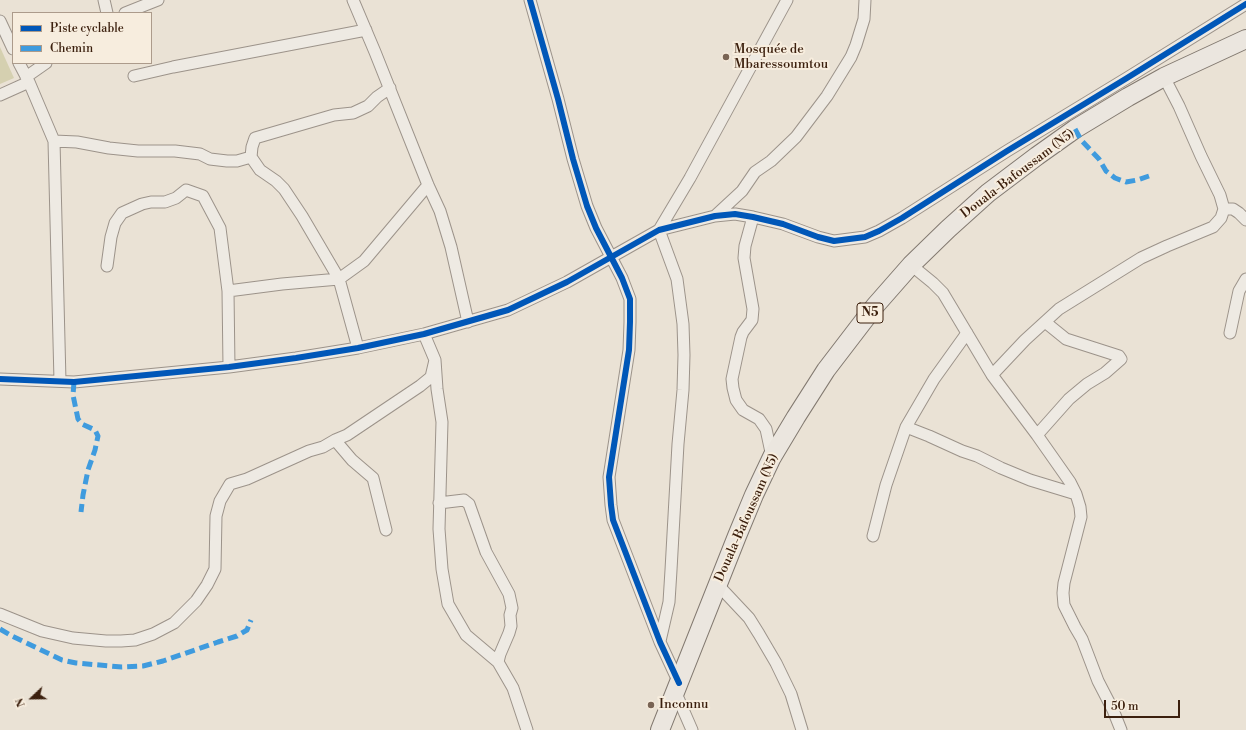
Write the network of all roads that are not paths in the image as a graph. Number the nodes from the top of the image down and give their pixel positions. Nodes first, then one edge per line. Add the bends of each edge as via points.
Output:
1 (104, 0) edge
2 (158, 0) edge
3 (352, 0) edge
4 (530, 0) edge
5 (787, 0) edge
6 (865, 0) edge
7 (1246, 4) edge
8 (107, 12) edge
9 (128, 12) edge
10 (0, 20) edge
11 (366, 30) junction
12 (1246, 39) edge
13 (12, 47) edge
14 (19, 64) edge
15 (45, 64) edge
16 (134, 76) dead end
17 (1164, 77) junction
18 (27, 80) junction
19 (390, 88) junction
20 (0, 95) edge
21 (54, 141) junction
22 (251, 157) junction
23 (428, 185) junction
24 (1224, 210) junction
25 (715, 216) junction
26 (753, 217) junction
27 (1246, 220) edge
28 (659, 230) junction
29 (612, 256) junction
30 (107, 266) dead end
31 (911, 266) junction
32 (339, 279) junction
33 (1246, 279) edge
34 (228, 291) junction
35 (468, 322) junction
36 (1045, 322) junction
37 (967, 333) junction
38 (1230, 333) dead end
39 (424, 334) junction
40 (358, 348) junction
41 (435, 360) junction
42 (229, 367) junction
43 (992, 375) junction
44 (0, 379) edge
45 (60, 381) junction
46 (906, 427) junction
47 (1037, 435) junction
48 (335, 440) junction
49 (772, 457) junction
50 (1076, 494) junction
51 (439, 503) junction
52 (386, 530) dead end
53 (873, 536) dead end
54 (718, 585) junction
55 (0, 614) edge
56 (660, 642) junction
57 (498, 662) junction
58 (677, 687) junction
59 (528, 730) edge
60 (660, 730) edge
61 (692, 730) edge
62 (802, 730) edge
63 (1121, 730) edge

1 - 8 street
2 - 9 street
3 - 11 street
4 - 29 street via 587,206
5 - 28 street
6 - 25 street via 864,19 856,45 826,96 796,137 771,161 755,172 742,191
7 - 26 street via 879,231 865,237 834,241
10 - 13 street
11 - 16 street
11 - 19 street
12 - 17 highway, Douala-Bafoussam (N5) / N5
14 - 18 street
15 - 18 street
17 - 24 street via 1220,195
17 - 31 highway, Douala-Bafoussam (N5) / N5 via 1075,129 1037,156 988,193
18 - 20 street
18 - 21 street
19 - 22 street via 368,106 353,113 328,116 255,138
19 - 23 street
21 - 22 street via 138,151 175,151 227,161
21 - 45 street
22 - 32 street via 260,170 284,189
23 - 32 street via 364,261
23 - 35 street via 440,210
24 - 27 street via 1233,209
24 - 36 street via 1213,227 1141,258 1059,309
25 - 26 street via 735,214
25 - 28 street
26 - 49 street via 744,258 753,309 752,320 743,332 732,379 736,400 743,410 759,419 766,429
28 - 29 street
28 - 56 street via 677,279 684,355 669,602
29 - 35 street via 567,282 508,310
29 - 56 street via 630,299 630,322 610,477 611,505 613,520
30 - 34 street via 111,237 115,223 122,213 142,204 165,202 186,190 203,196 220,228
31 - 37 street via 943,294
31 - 49 highway, Douala-Bafoussam (N5) / N5 via 875,306 826,370
32 - 34 street
32 - 40 street
33 - 38 street via 1239,291
34 - 42 street
35 - 39 street
36 - 43 street
36 - 47 street via 1066,339 1122,359 1069,400
37 - 43 street
37 - 46 street via 934,379
39 - 40 street
39 - 41 street
40 - 42 street
41 - 48 street via 431,376 420,386 347,435
41 - 51 street via 442,422
42 - 45 street via 74,382
43 - 47 street
44 - 45 street
46 - 50 street via 1030,480
46 - 53 street via 888,479
47 - 50 street
48 - 52 street via 352,460 373,478
48 - 55 street via 230,484 220,501 216,516 215,569 196,601 174,623 163,630 135,640 73,638 42,631
49 - 54 highway, Douala-Bafoussam (N5) / N5
50 - 63 street via 1081,517 1064,583 1064,605 1082,639
51 - 57 street via 442,569 448,604 466,635
51 - 57 street via 464,500 469,504 486,552 509,594 512,608 511,626
54 - 58 highway, Douala-Bafoussam (N5) / N5
54 - 62 street via 749,618 776,663 791,694
56 - 58 street
57 - 59 street via 513,688
58 - 60 highway, Douala-Bafoussam (N5) / N5
58 - 61 street

